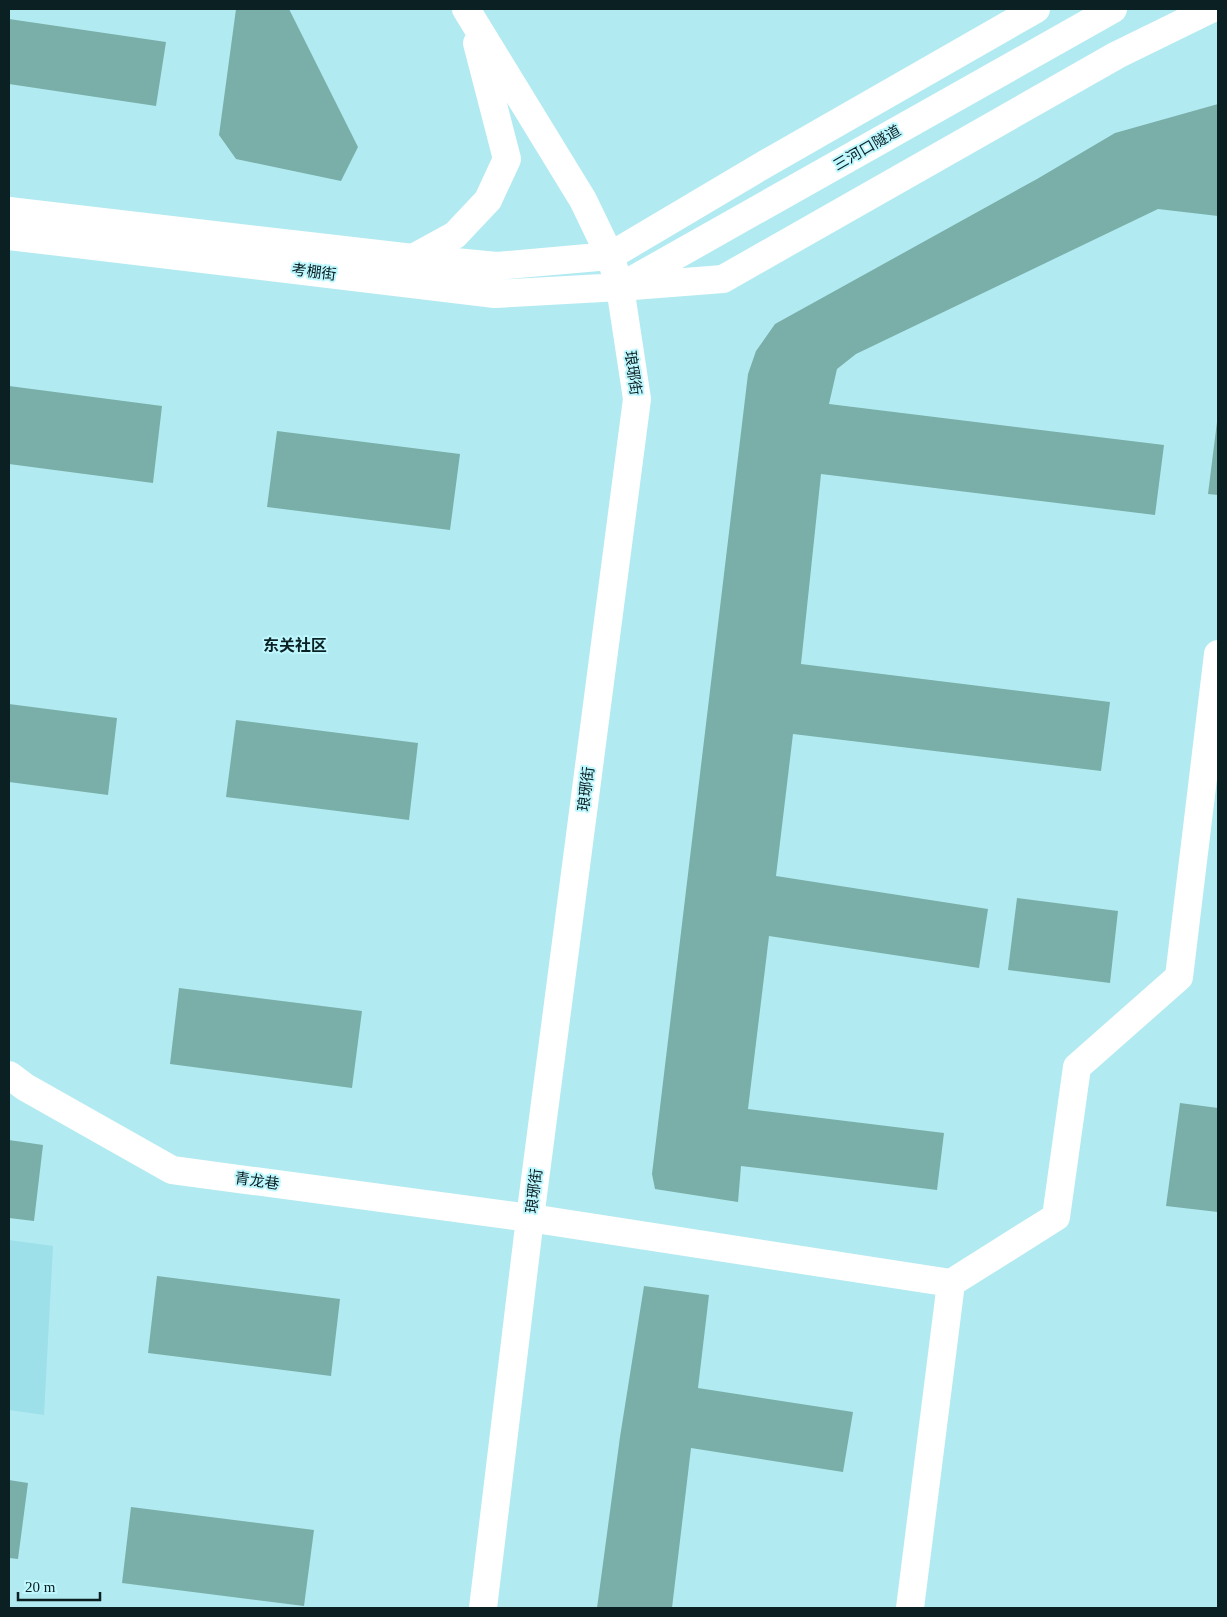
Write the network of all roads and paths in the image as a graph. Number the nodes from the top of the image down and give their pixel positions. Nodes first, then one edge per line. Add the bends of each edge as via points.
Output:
1 (1036, 9) edge
2 (1113, 9) edge
3 (1211, 9) edge
4 (468, 12) edge
5 (9, 211) edge
6 (9, 236) edge
7 (610, 256) junction
8 (413, 258) junction
9 (620, 287) junction
10 (1218, 654) edge
11 (9, 1075) edge
12 (530, 1218) junction
13 (952, 1283) junction
14 (484, 1608) edge
15 (910, 1608) edge

1 - 7 street
2 - 9 street, 三河口隧道
3 - 9 street, 考棚街 via 1117,55 723,279
4 - 7 street, 琅琊街 via 583,200
4 - 8 street via 507,158 488,200 455,235
5 - 8 street, 考棚街
6 - 9 street, 考棚街 via 495,294
7 - 8 street, 考棚街 via 497,266
7 - 9 street, 琅琊街
9 - 12 street, 琅琊街 via 637,399
10 - 13 street via 1179,977 1076,1067 1056,1217
11 - 12 street, 青龙巷 via 172,1170
12 - 13 street, 青龙巷
12 - 14 street, 琅琊街
13 - 15 street

